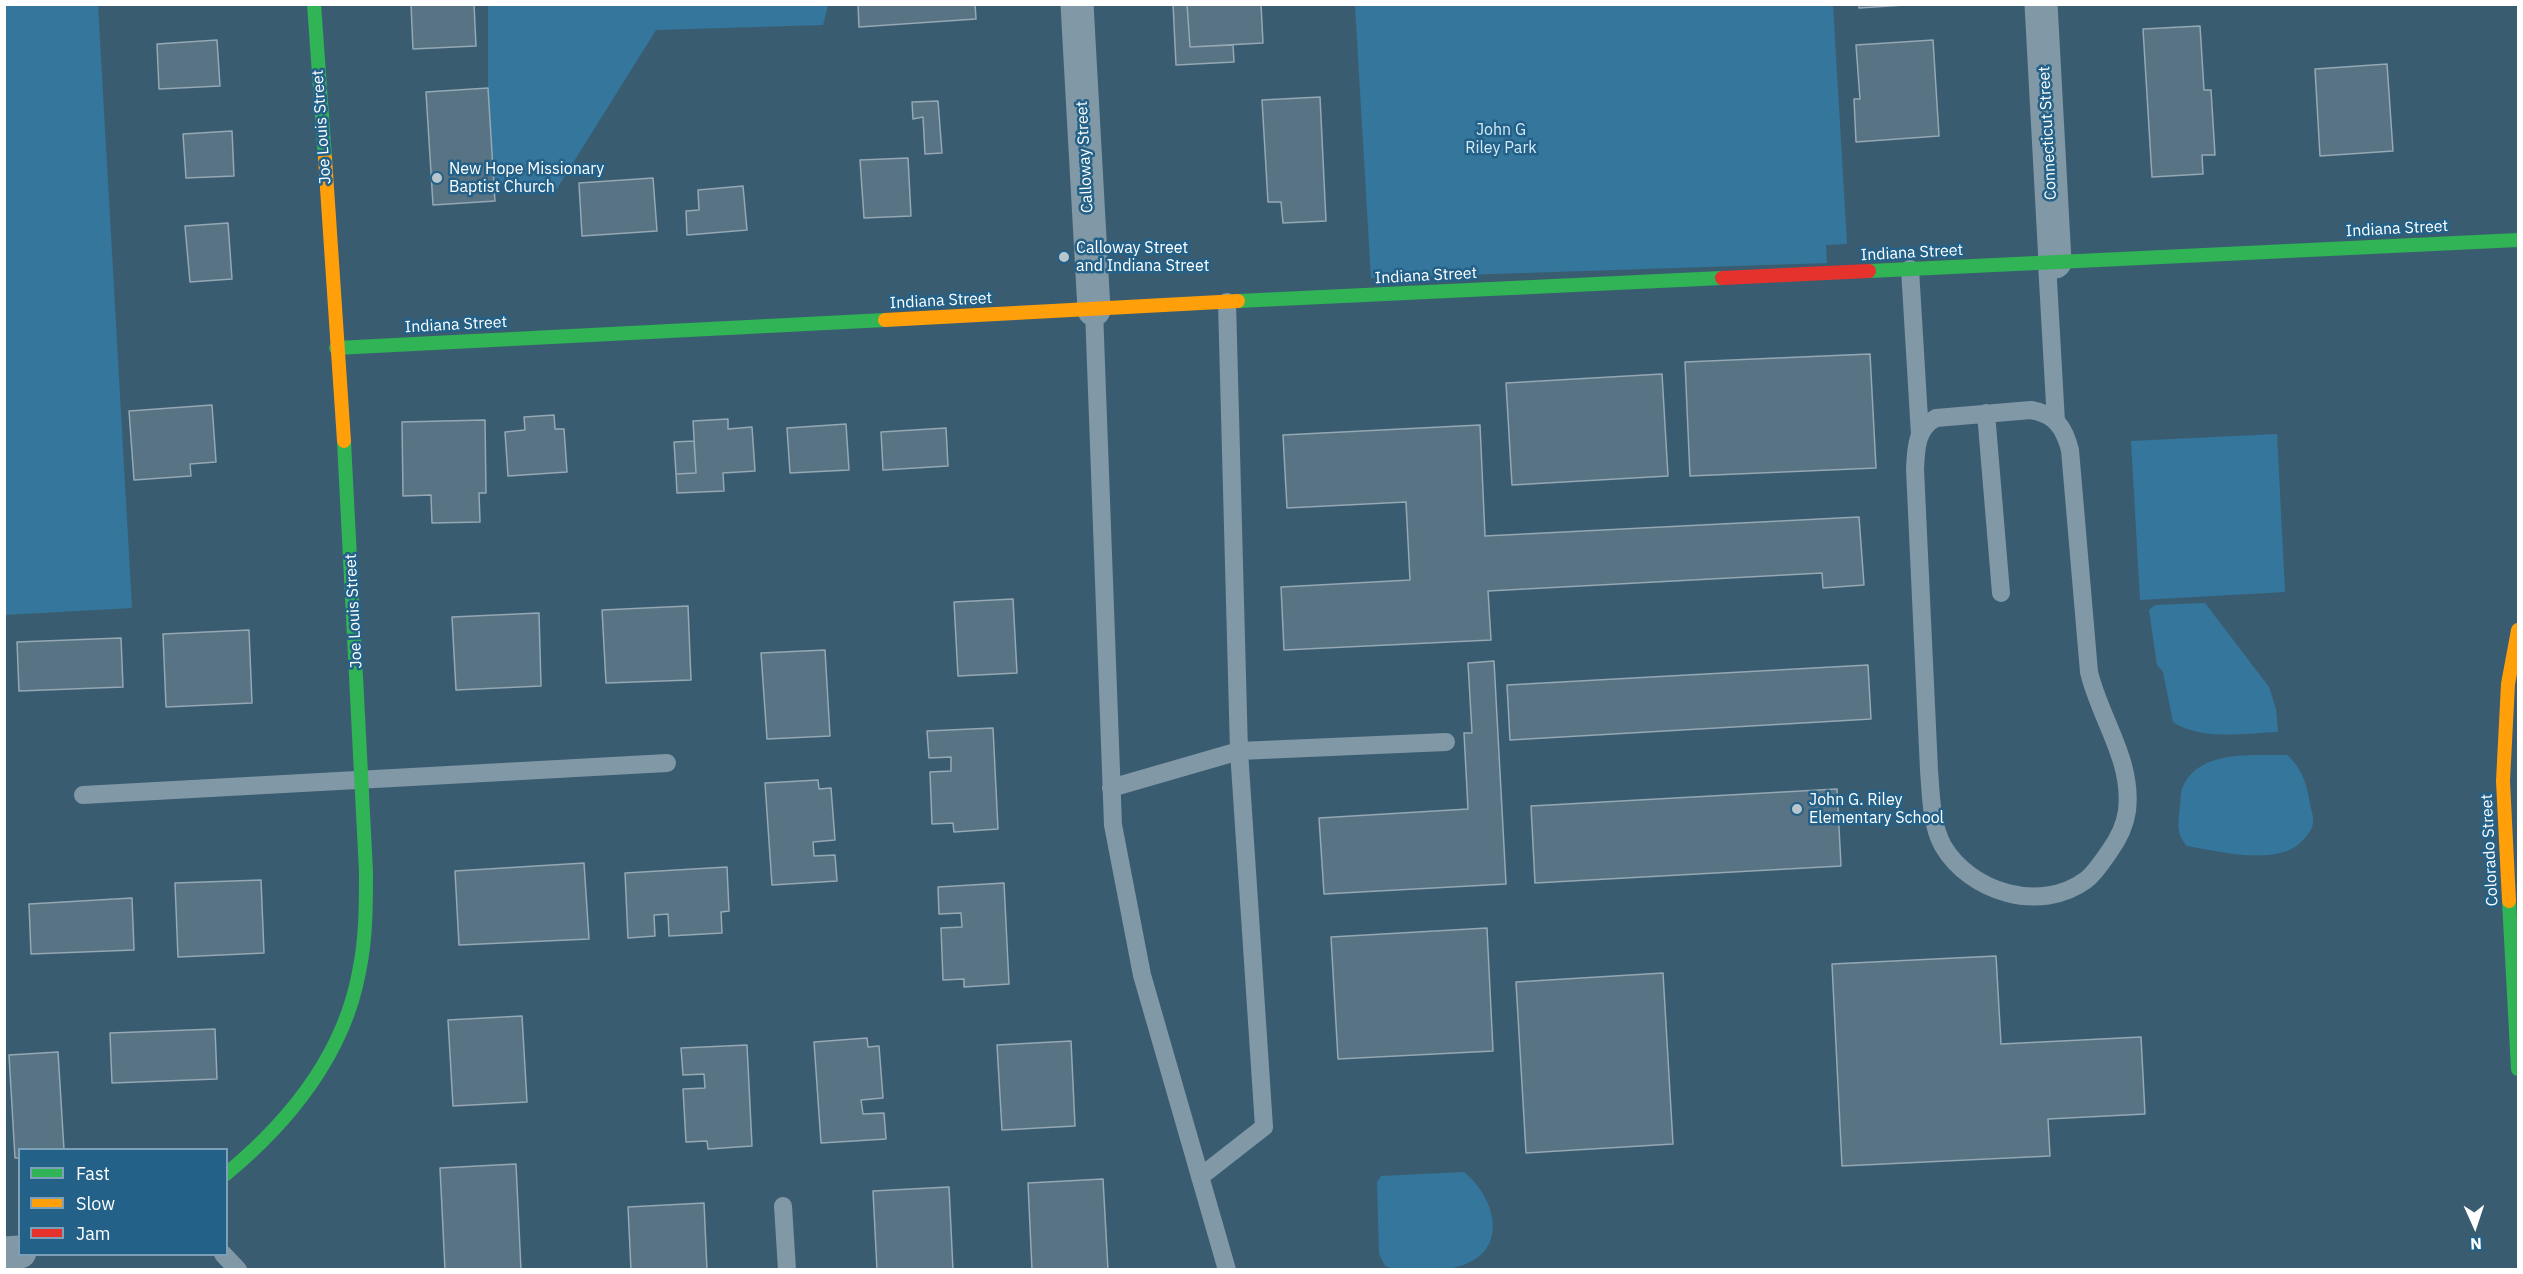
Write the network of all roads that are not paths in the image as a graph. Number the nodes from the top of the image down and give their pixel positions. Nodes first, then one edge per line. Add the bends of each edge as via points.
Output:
1 (314, 4) edge
2 (1077, 4) edge
3 (2041, 4) edge
4 (2518, 240) edge
5 (2051, 263) junction
6 (1910, 269) junction
7 (1227, 302) junction
8 (1094, 309) junction
9 (336, 348) junction
10 (1986, 413) junction
11 (2056, 422) junction
12 (1920, 435) junction
13 (2001, 593) dead end
14 (2518, 630) edge
15 (1446, 742) dead end
16 (1239, 752) junction
17 (667, 763) dead end
18 (360, 780) junction
19 (1111, 788) junction
20 (83, 795) dead end
21 (2518, 1069) edge
22 (228, 1172) edge
23 (1200, 1177) junction
24 (783, 1206) dead end
25 (225, 1256) edge
26 (238, 1269) edge
27 (787, 1269) edge
28 (1227, 1269) edge

1 - 9 street, Joe Louis Street
2 - 8 street, Calloway Street
3 - 5 street, Connecticut Street
4 - 5 street, Indiana Street
5 - 6 street, Indiana Street
5 - 11 lane
6 - 7 street, Indiana Street
6 - 12 lane
7 - 8 street, Indiana Street
7 - 16 lane
8 - 9 street, Indiana Street
8 - 19 lane
9 - 18 street, Joe Louis Street via 354,577
10 - 11 lane via 2031,410 2045,412
10 - 12 lane via 1936,418 1927,423
10 - 13 lane
11 - 12 lane via 2067,437 2070,450 2089,672 2120,752 2127,811 2116,841 2093,874 2049,895 2015,895 1978,881 1955,862 1942,844 1936,826 1929,769 1915,469
14 - 21 street, Colorado Street via 2508,684 2503,781
15 - 16 lane
16 - 19 lane
16 - 23 lane via 1264,1127
17 - 18 lane
18 - 20 lane
18 - 22 street, Joe Louis Street via 364,941 352,1002 331,1051 303,1098 251,1155
19 - 23 lane via 1113,825 1142,975
23 - 28 lane
24 - 27 lane
25 - 26 lane

